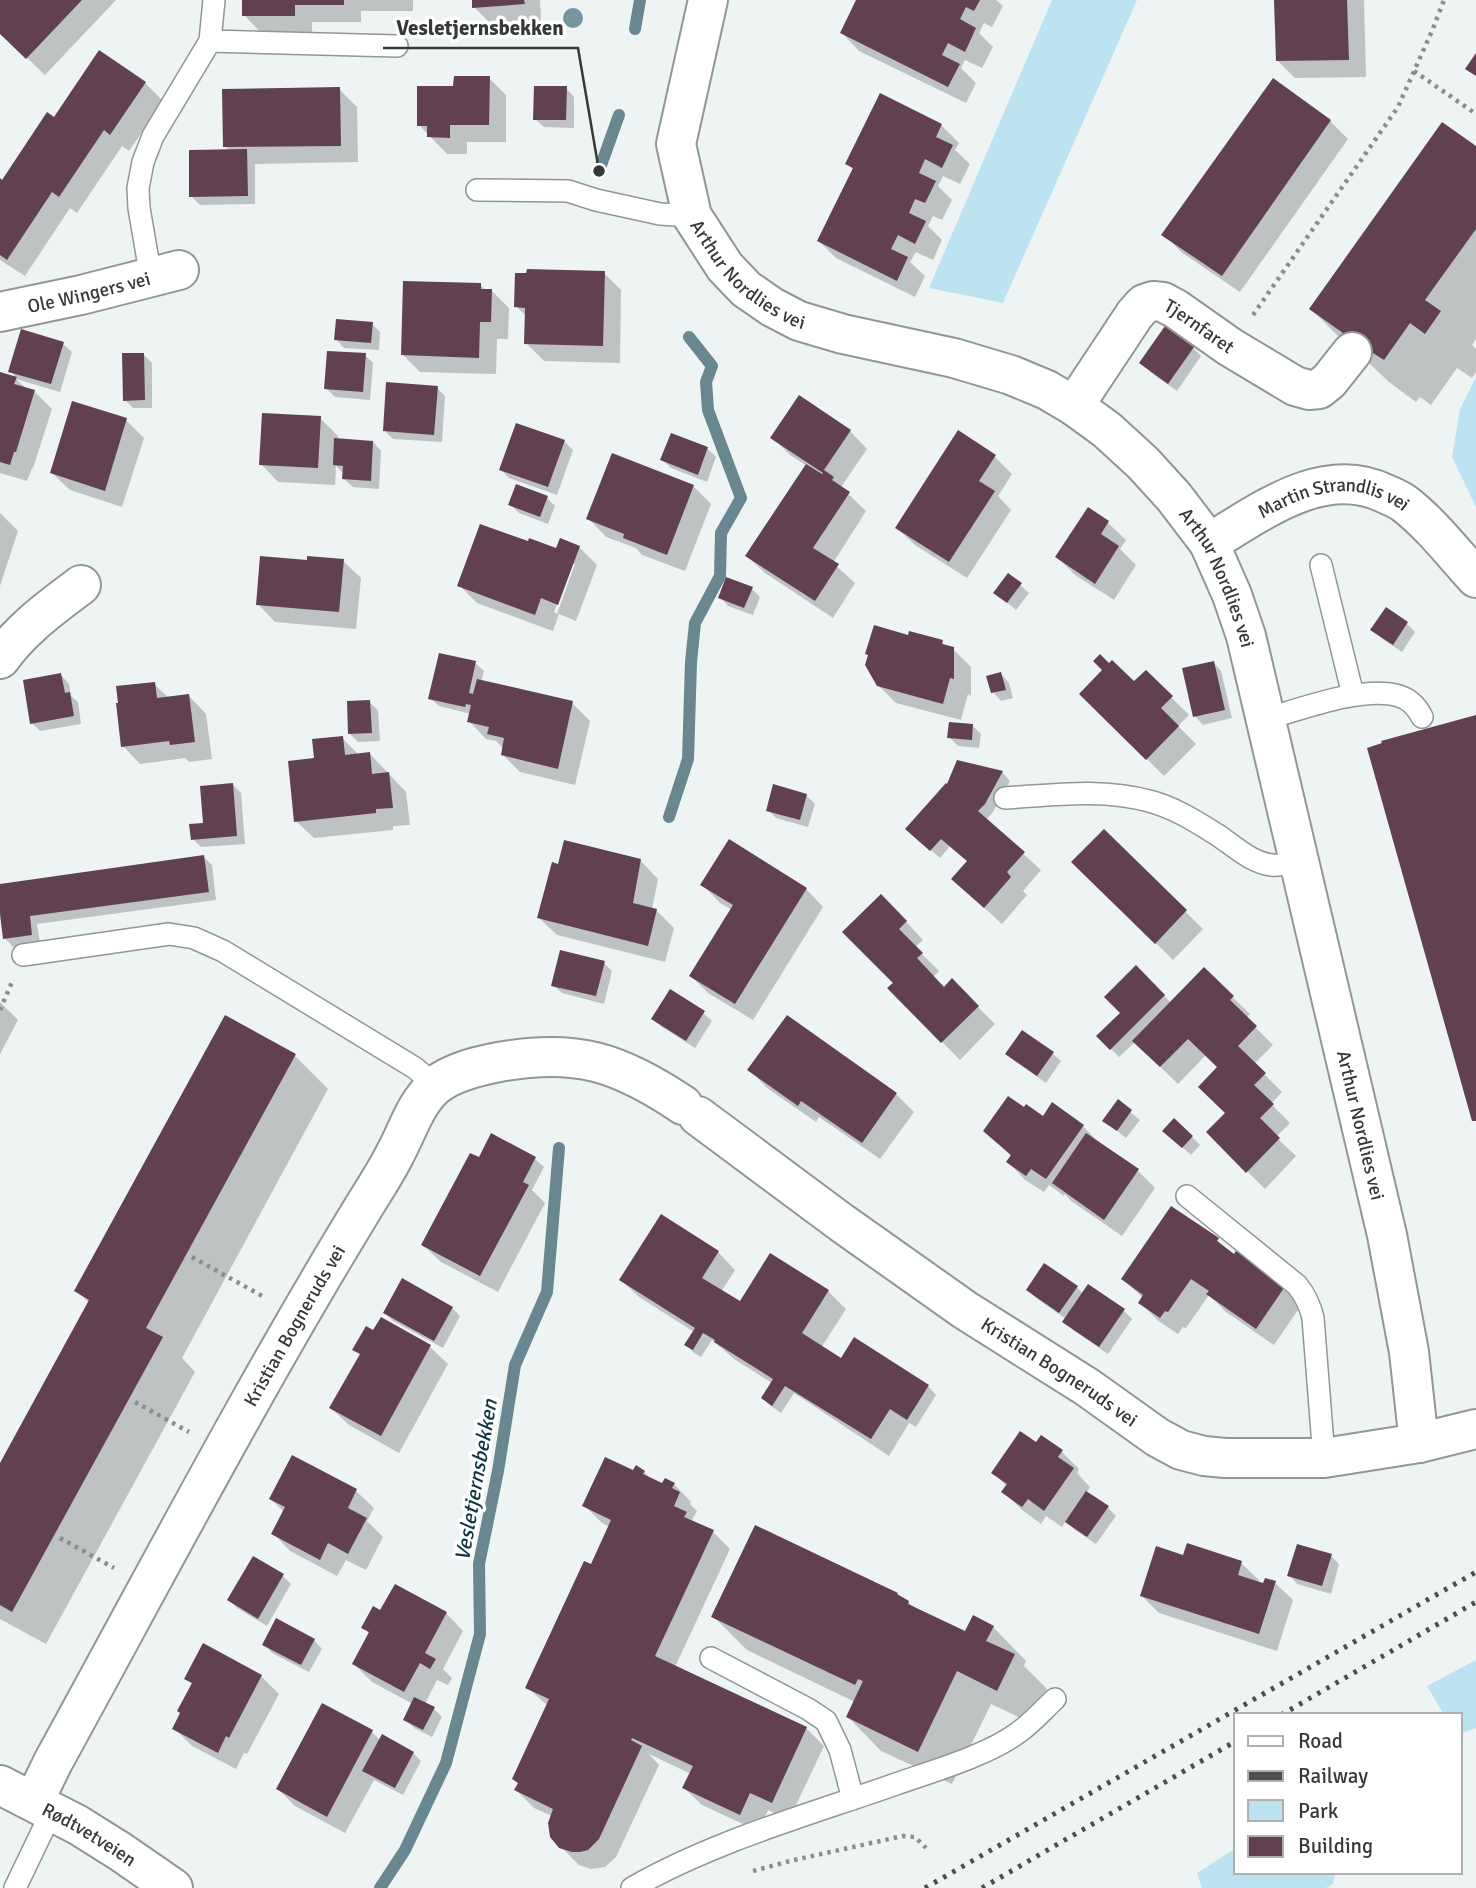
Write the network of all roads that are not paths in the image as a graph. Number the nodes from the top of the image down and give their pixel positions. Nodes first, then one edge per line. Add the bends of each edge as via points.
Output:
1 (214, 0) edge
2 (708, 0) edge
3 (210, 41) junction
4 (397, 46) dead end
5 (477, 190) dead end
6 (692, 216) junction
7 (165, 274) joint
8 (0, 313) edge
9 (1352, 352) dead end
10 (1074, 406) junction
11 (1209, 543) junction
12 (1321, 565) dead end
13 (1476, 578) edge
14 (81, 585) dead end
15 (0, 659) edge
16 (1353, 695) junction
17 (1422, 717) dead end
18 (1266, 719) junction
19 (1005, 798) dead end
20 (1299, 862) junction
21 (23, 955) dead end
22 (436, 1086) junction
23 (1187, 1196) dead end
24 (1476, 1429) edge
25 (1419, 1443) junction
26 (1324, 1458) junction
27 (711, 1658) dead end
28 (1055, 1699) dead end
29 (0, 1785) edge
30 (853, 1799) junction
31 (43, 1806) junction
32 (15, 1888) edge
33 (173, 1888) edge
34 (632, 1888) edge

1 - 3 lane
2 - 6 street, Arthur Nordlies vei via 676,144
3 - 4 lane
3 - 7 lane via 142,162 139,208
5 - 6 lane via 568,191 660,214
6 - 10 street, Arthur Nordlies vei via 725,267 746,289 799,321 1011,375
7 - 8 street, Ole Wingers vei
9 - 10 street, Tjernfaret via 1320,389 1309,390 1230,347 1176,309 1153,301 1135,314
10 - 11 street, Arthur Nordlies vei via 1143,463
11 - 13 street, Martin Strandlis vei via 1296,494 1331,484 1357,484 1403,503
11 - 18 street, Arthur Nordlies vei via 1246,636
12 - 16 lane
14 - 15 street via 43,613
16 - 17 lane via 1399,696
16 - 18 lane
18 - 20 street, Arthur Nordlies vei
19 - 20 lane via 1126,795 1179,812 1260,861 1273,865
20 - 25 street, Arthur Nordlies vei via 1387,1236 1409,1352
21 - 22 lane via 169,934 194,938 223,950 415,1068
22 - 26 street, Kristian Bogneruds vei via 463,1071 522,1057 570,1056 624,1071 658,1088 965,1310 1157,1437 1181,1450 1226,1458
22 - 31 street, Kristian Bogneruds vei via 418,1105 395,1155 306,1302 53,1762
23 - 26 lane via 1306,1297 1313,1318
24 - 25 street, Kristian Bogneruds vei
25 - 26 street, Kristian Bogneruds vei
27 - 30 lane via 826,1721 840,1750
28 - 30 lane via 1019,1733 994,1747
29 - 31 street, Rødtvetveien
30 - 34 lane via 704,1852
31 - 32 lane
31 - 33 street, Rødtvetveien

